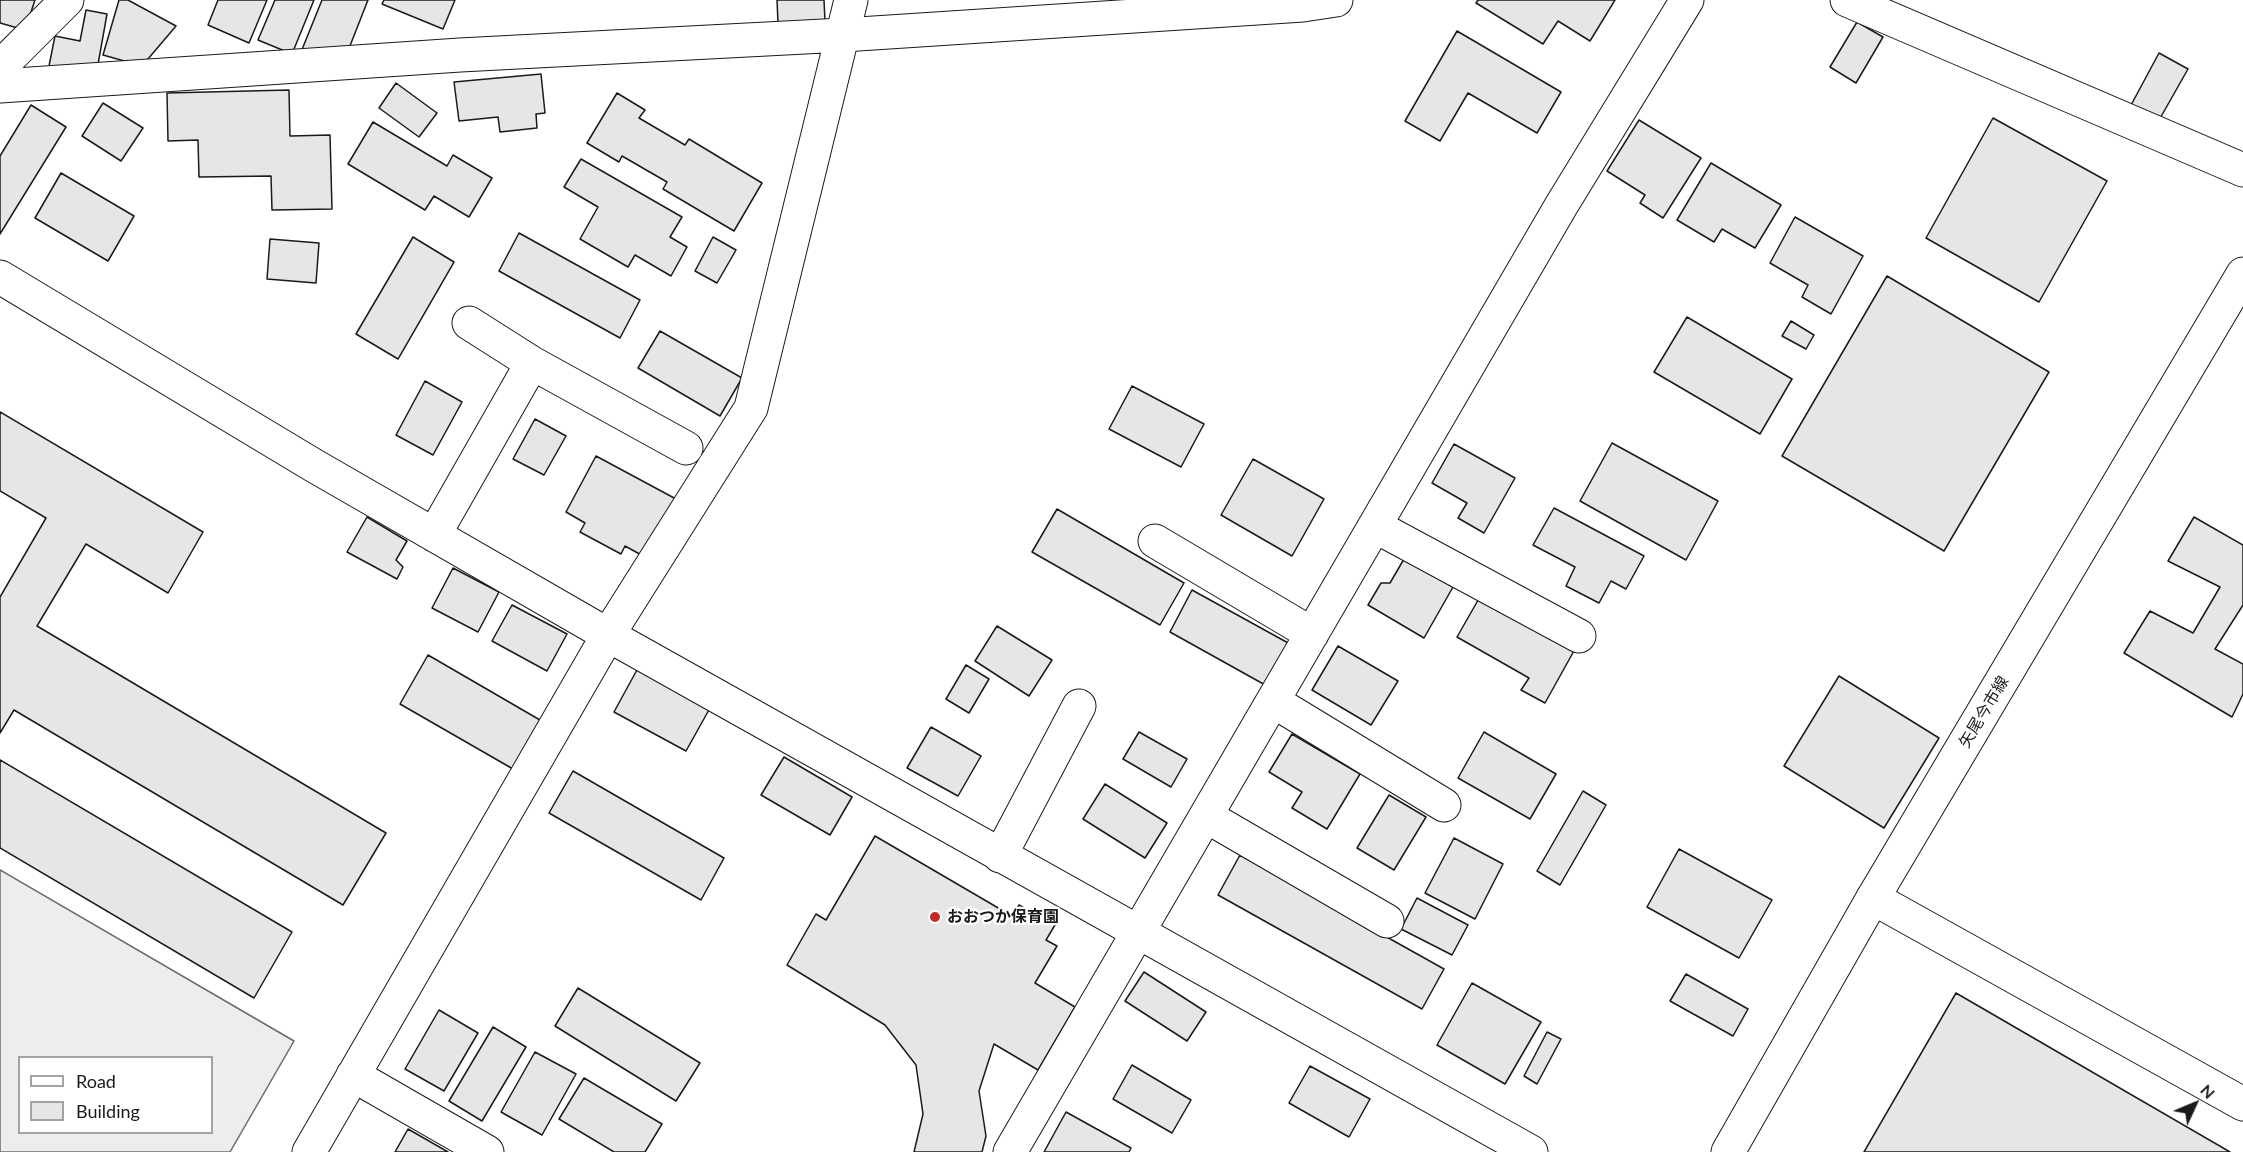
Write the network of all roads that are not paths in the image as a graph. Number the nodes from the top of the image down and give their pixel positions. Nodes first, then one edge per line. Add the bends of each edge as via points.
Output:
1 (67, 0) edge
2 (851, 0) edge
3 (1336, 0) edge
4 (1687, 0) edge
5 (1847, 0) edge
6 (843, 35) junction
7 (0, 67) edge
8 (0, 86) edge
9 (2243, 170) edge
10 (2243, 274) edge
11 (0, 277) edge
12 (469, 322) dead end
13 (532, 363) junction
14 (686, 448) dead end
15 (1375, 526) junction
16 (434, 535) junction
17 (1155, 541) dead end
18 (1312, 634) junction
19 (608, 635) junction
20 (1578, 636) dead end
21 (1273, 701) junction
22 (1079, 706) dead end
23 (1444, 805) dead end
24 (1206, 816) junction
25 (1000, 856) junction
26 (1873, 898) junction
27 (1387, 921) dead end
28 (1138, 933) junction
29 (353, 1076) junction
30 (2243, 1104) edge
31 (309, 1152) edge
32 (487, 1152) edge
33 (1010, 1152) edge
34 (1531, 1152) edge
35 (1728, 1152) edge

1 - 7 street
2 - 6 street
3 - 6 street
4 - 15 street via 1560,206
5 - 9 street
6 - 8 street via 459,55
6 - 19 street via 751,408
10 - 26 street, 矢尾今市線
11 - 16 street
12 - 13 street
13 - 14 street
13 - 16 street
15 - 18 street
15 - 20 street
16 - 19 street
17 - 18 street
18 - 21 street
19 - 25 street
19 - 29 street
21 - 23 street
21 - 24 street
22 - 25 street
24 - 27 street
24 - 28 street
25 - 28 street
26 - 30 street
26 - 35 street, 矢尾今市線
28 - 33 street
28 - 34 street
29 - 31 street
29 - 32 street

